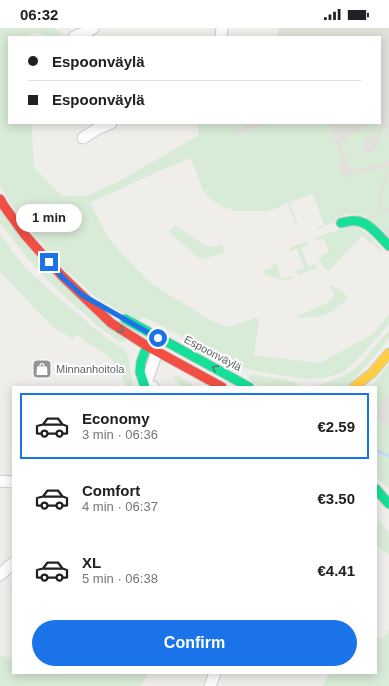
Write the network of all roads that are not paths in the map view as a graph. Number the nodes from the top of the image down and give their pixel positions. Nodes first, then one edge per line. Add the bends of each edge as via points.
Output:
1 (93, 28) edge
2 (77, 36) edge
3 (109, 124) edge
4 (83, 138) dead end
5 (0, 199) edge
6 (341, 223) dead end
7 (389, 246) edge
8 (82, 295) junction
9 (158, 338) junction
10 (152, 349) junction
11 (389, 353) edge
12 (372, 373) junction
13 (148, 386) edge
14 (220, 386) edge
15 (247, 386) edge
16 (355, 386) edge
17 (366, 386) edge
18 (0, 481) edge
19 (12, 482) edge
20 (377, 490) edge
21 (377, 500) edge
22 (389, 504) edge
23 (389, 510) edge
24 (12, 564) edge
25 (0, 575) edge
26 (215, 674) edge
27 (210, 686) edge

1 - 2 street
3 - 4 street
5 - 8 main road, Espoonväylä via 35,246
6 - 7 main road via 365,223
8 - 9 main road, Espoonväylä
8 -> 10 main road, Espoonväylä via 112,323
9 - 10 street
15 -> 9 main road, Espoonväylä
10 - 13 street
10 - 14 main road, Espoonväylä
11 - 12 main road
12 - 16 main road
12 - 17 main road
18 - 19 street
20 - 22 main road
21 - 23 main road
24 - 25 street
26 - 27 street

